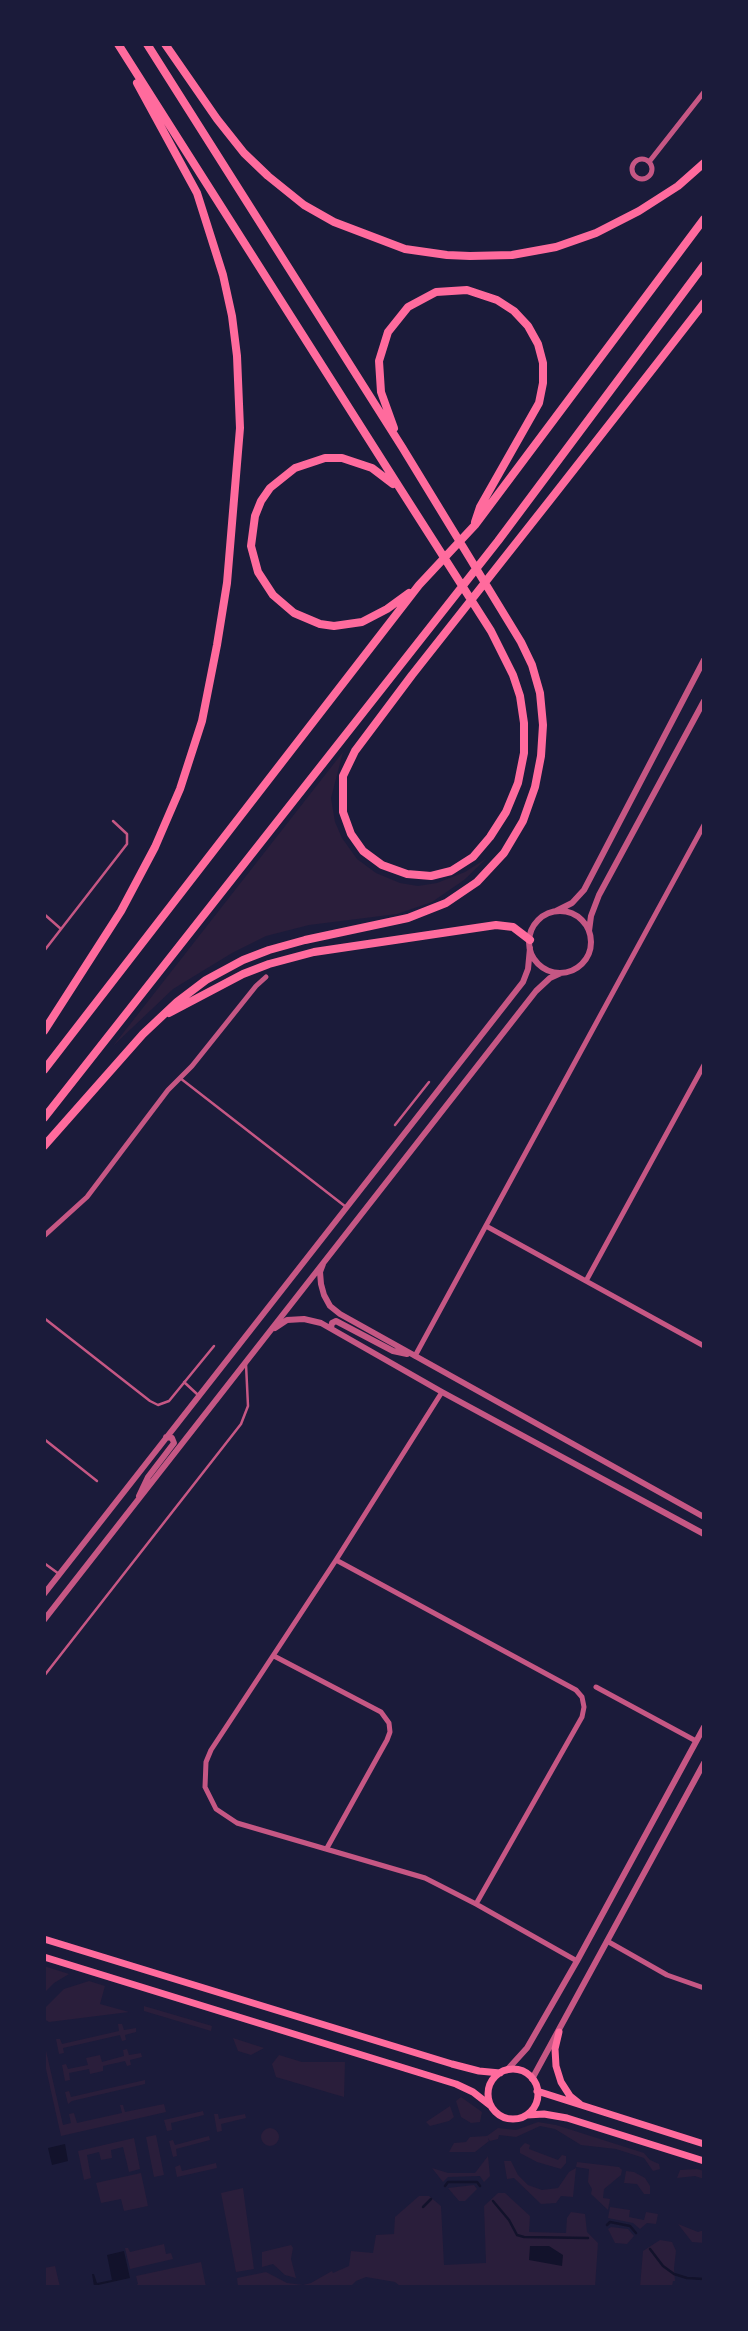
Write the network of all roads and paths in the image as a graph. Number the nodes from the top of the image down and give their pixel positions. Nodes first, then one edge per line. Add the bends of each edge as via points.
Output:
1 (117, 44) edge
2 (147, 44) edge
3 (165, 44) edge
4 (704, 92) edge
5 (649, 162) dead end
6 (704, 163) edge
7 (704, 219) edge
8 (704, 265) edge
9 (704, 304) edge
10 (402, 447) junction
11 (401, 490) junction
12 (475, 525) junction
13 (419, 585) junction
14 (704, 660) edge
15 (704, 701) edge
16 (113, 821) dead end
17 (704, 825) edge
18 (556, 911) junction
19 (44, 914) edge
20 (61, 929) junction
21 (589, 931) junction
22 (530, 944) junction
23 (44, 951) edge
24 (561, 973) junction
25 (266, 978) dead end
26 (154, 1023) junction
27 (44, 1031) edge
28 (704, 1065) edge
29 (44, 1070) edge
30 (180, 1078) junction
31 (429, 1082) dead end
32 (44, 1118) edge
33 (395, 1125) dead end
34 (44, 1146) edge
35 (347, 1208) junction
36 (486, 1226) junction
37 (44, 1236) edge
38 (325, 1258) junction
39 (586, 1281) junction
40 (44, 1318) edge
41 (331, 1328) junction
42 (265, 1336) junction
43 (214, 1346) dead end
44 (704, 1346) edge
45 (415, 1356) junction
46 (246, 1360) junction
47 (184, 1382) junction
48 (442, 1392) junction
49 (200, 1396) junction
50 (188, 1434) junction
51 (166, 1437) junction
52 (44, 1439) edge
53 (97, 1481) dead end
54 (137, 1502) junction
55 (704, 1517) edge
56 (704, 1534) edge
57 (336, 1560) junction
58 (44, 1563) edge
59 (59, 1574) junction
60 (44, 1594) edge
61 (44, 1620) edge
62 (274, 1656) junction
63 (44, 1676) edge
64 (596, 1687) dead end
65 (704, 1727) edge
66 (696, 1741) junction
67 (704, 1763) edge
68 (327, 1848) junction
69 (476, 1904) junction
70 (44, 1939) edge
71 (607, 1941) junction
72 (44, 1957) edge
73 (577, 1961) junction
74 (704, 1987) edge
75 (559, 2032) junction
76 (503, 2072) junction
77 (532, 2079) junction
78 (537, 2091) junction
79 (491, 2106) junction
80 (583, 2107) junction
81 (527, 2115) junction
82 (704, 2144) edge
83 (704, 2161) edge

1 - 11 highway
1 - 27 highway via 197,193 223,275 237,356 240,428 218,645 202,721 180,789 121,911
2 - 10 highway
3 - 6 highway via 217,119 268,176 334,222 405,249 470,256 556,247 639,211
4 - 5 street
7 - 12 highway
8 - 32 highway via 498,541
9 - 11 highway via 355,751 343,776 343,812 363,851 382,865 431,876 451,871 474,857 506,812 524,753 524,723 513,674 491,631
10 - 12 highway via 378,377 382,346 397,319 421,299 452,290 483,293 514,311 538,344 543,383 539,403 480,507
10 - 26 highway via 509,619 532,665 543,725 535,787 523,821 504,853 477,882 446,903 408,918 305,940 243,960 198,986
11 - 13 highway via 357,461 326,458 295,468 261,501 252,532 253,559 273,595 294,613 320,624 362,622
12 - 13 highway
13 - 29 highway
14 - 18 street via 584,890
15 - 21 street via 599,895
16 - 20 lane via 127,834 127,844
17 - 36 street
18 - 21 street via 572,913
18 - 22 street via 535,924
19 - 20 lane
20 - 23 lane
21 - 24 street via 588,956 576,968
22 - 24 street via 533,956 545,968
22 - 26 highway via 513,927 496,925 302,954 243,974
22 - 35 street via 523,982
24 - 38 street via 536,990
25 - 30 street
26 - 34 highway
28 - 39 street
30 - 35 lane
30 - 37 street via 87,1197
31 - 33 lane
35 - 49 street
36 - 39 street
36 - 45 street
38 - 42 street
38 - 45 street via 321,1284 330,1306
39 - 44 street
40 - 47 lane via 155,1404 166,1403
41 - 42 street via 304,1318 287,1320
41 - 45 street via 336,1321 393,1351
41 - 48 street
42 - 46 street
43 - 47 lane
45 - 55 street
46 - 50 street
46 - 63 lane via 248,1406 242,1424
47 - 49 lane
48 - 56 street
48 - 57 street
49 - 50 street via 183,1423
49 - 51 street
50 - 54 street
51 - 54 street via 174,1443 148,1477
51 - 59 street
52 - 53 lane
54 - 61 street
57 - 62 street
57 - 69 street via 582,1697 582,1717
58 - 59 lane
59 - 60 street
62 - 68 street via 381,1712 389,1723 387,1740
62 - 68 street via 211,1750 205,1787 216,1809 237,1823
64 - 66 street
65 - 66 street
66 - 73 street
67 - 71 street
68 - 69 street via 425,1878
69 - 73 street
70 - 76 main road via 452,2064
71 - 74 street via 667,1975
71 - 75 street
72 - 79 main road via 456,2084
73 - 76 street via 527,2048
75 - 77 street
75 - 80 main road via 555,2057 561,2082
76 - 77 main road via 521,2071
76 - 79 main road via 490,2085
77 - 78 main road
78 - 80 main road
78 - 81 main road
79 - 81 main road via 507,2119
80 - 82 main road
81 - 83 main road via 567,2118

